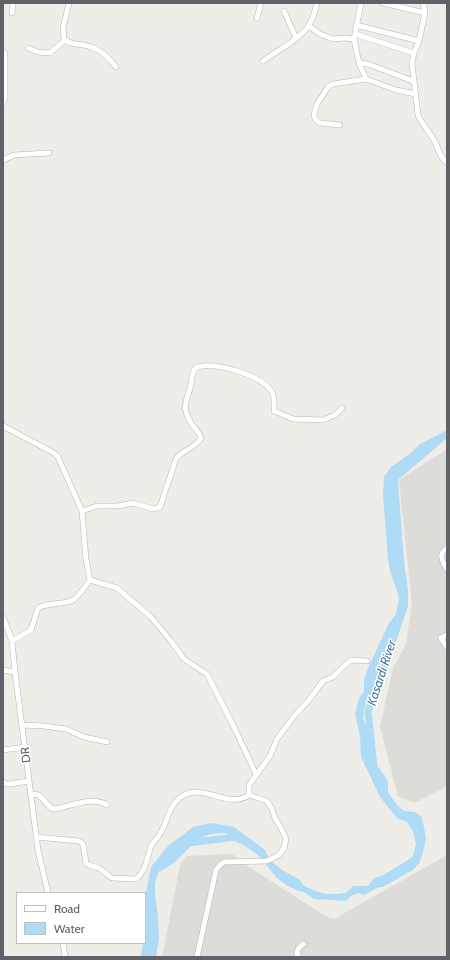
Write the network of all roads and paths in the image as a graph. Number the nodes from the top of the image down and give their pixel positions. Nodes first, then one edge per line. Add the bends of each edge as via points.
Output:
1 (13, 3) edge
2 (69, 3) edge
3 (261, 3) edge
4 (317, 3) edge
5 (361, 3) edge
6 (383, 3) edge
7 (423, 3) edge
8 (284, 11) dead end
9 (12, 13) dead end
10 (425, 13) junction
11 (257, 18) dead end
12 (356, 24) junction
13 (309, 26) junction
14 (354, 37) junction
15 (296, 38) junction
16 (65, 40) junction
17 (419, 41) junction
18 (28, 48) dead end
19 (3, 52) edge
20 (414, 53) junction
21 (263, 61) dead end
22 (359, 63) junction
23 (116, 67) dead end
24 (366, 79) junction
25 (413, 81) junction
26 (415, 94) junction
27 (3, 102) edge
28 (340, 125) dead end
29 (49, 153) dead end
30 (3, 160) edge
31 (447, 162) edge
32 (342, 408) dead end
33 (3, 426) edge
34 (82, 511) junction
35 (447, 548) edge
36 (447, 569) edge
37 (90, 580) junction
38 (3, 617) edge
39 (447, 635) edge
40 (12, 641) junction
41 (447, 648) edge
42 (367, 661) dead end
43 (3, 670) edge
44 (15, 672) junction
45 (22, 725) junction
46 (107, 742) dead end
47 (25, 747) junction
48 (3, 750) edge
49 (256, 774) junction
50 (29, 781) junction
51 (3, 782) edge
52 (30, 794) junction
53 (249, 795) junction
54 (107, 805) dead end
55 (36, 838) junction
56 (48, 892) edge
57 (63, 944) edge
58 (303, 944) dead end
59 (65, 957) edge
60 (197, 957) edge
61 (299, 957) edge

1 - 9 street
2 - 16 street via 63,28
3 - 11 street
4 - 13 street
5 - 12 street
6 - 10 street
7 - 10 street
8 - 15 street
10 - 17 street
12 - 14 street
12 - 17 street
13 - 14 street via 333,39
13 - 15 street
14 - 20 street
14 - 22 street
15 - 21 street
16 - 18 street via 50,52 38,52
16 - 23 street via 92,47
17 - 20 street
19 - 27 street via 6,99
20 - 25 street
22 - 24 street
22 - 25 street
24 - 26 street
24 - 28 street via 333,84 328,87 317,104 315,119 320,123
25 - 26 street
26 - 31 street via 420,120 435,142 440,156
29 - 30 street via 14,155
32 - 34 street via 335,415 323,420 293,419 274,411 274,394 268,386 236,370 197,367 193,372 185,406 201,438 176,459 160,507 153,509 133,503 97,506
33 - 34 street via 54,453
34 - 37 street
35 - 36 street via 441,554 442,562
37 - 40 street via 74,599 38,608 31,630
37 - 49 street via 118,588 151,617 184,659 206,674
38 - 40 street, DR
39 - 41 street via 441,638
40 - 44 street, DR
42 - 49 street via 352,660 333,677 323,681 277,739 270,756
43 - 44 street
44 - 45 street, DR
45 - 46 street via 66,729 84,737
45 - 47 street, DR
47 - 48 street
47 - 50 street, DR
49 - 53 street via 249,784
50 - 51 street via 9,784
50 - 52 street, DR
52 - 54 street via 39,795 55,809 100,801
52 - 55 street, DR
53 - 55 street via 236,800 201,793 184,795 170,810 160,835 151,845 148,861 138,878 134,880 112,878 99,868 87,865 83,844 79,841
53 - 60 street via 267,801 270,805 286,839 284,848 279,855 267,861 224,862 216,870
55 - 56 street, DR
57 - 59 street
58 - 61 street via 298,949

